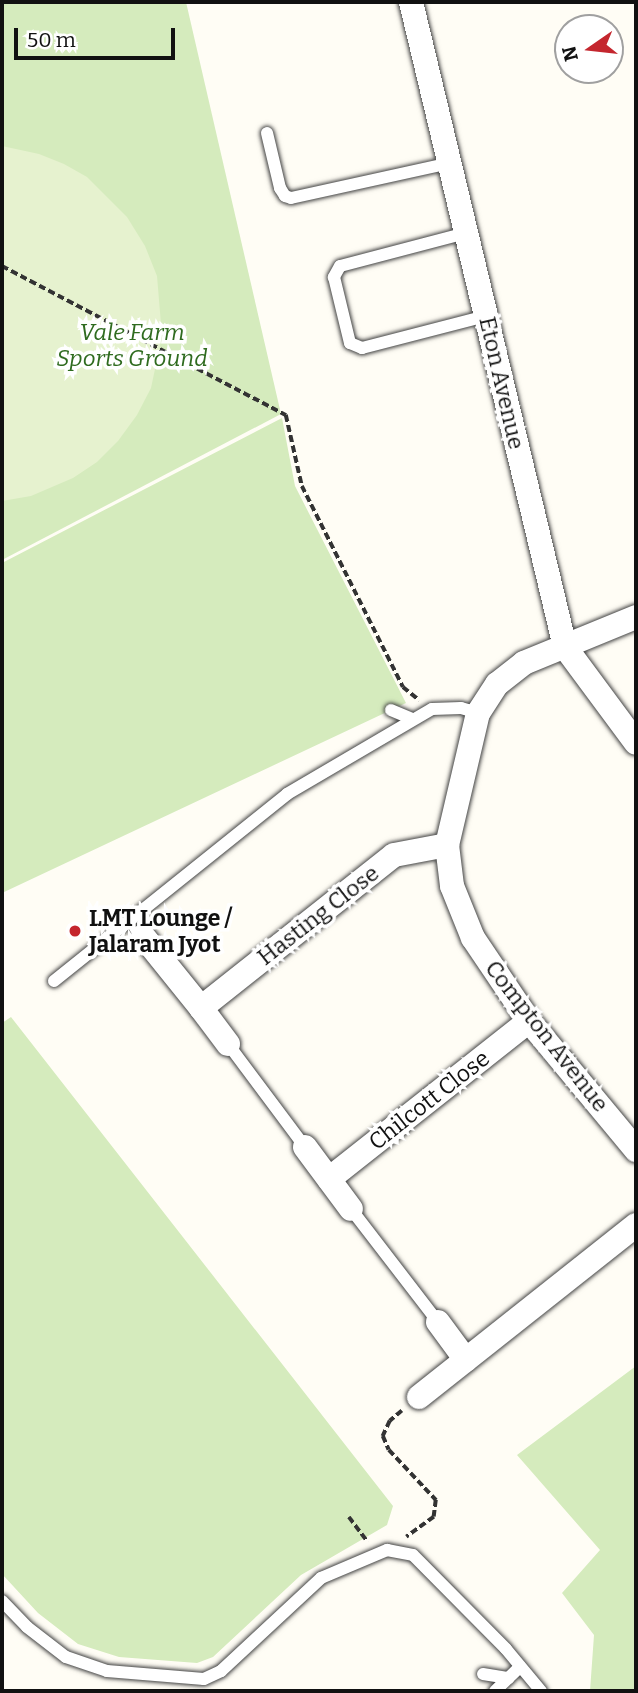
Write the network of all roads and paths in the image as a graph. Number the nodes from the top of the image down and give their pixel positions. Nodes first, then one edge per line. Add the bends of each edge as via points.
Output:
1 (411, 2) edge
2 (267, 133) dead end
3 (450, 163) junction
4 (466, 233) junction
5 (2, 266) edge
6 (486, 316) junction
7 (636, 617) edge
8 (565, 647) junction
9 (432, 709) junction
10 (391, 710) dead end
11 (478, 713) junction
12 (412, 719) junction
13 (636, 743) edge
14 (447, 845) junction
15 (143, 936) dead end
16 (54, 981) dead end
17 (201, 1008) junction
18 (529, 1021) junction
19 (228, 1044) joint
20 (305, 1147) joint
21 (636, 1150) edge
22 (329, 1179) junction
23 (351, 1209) joint
24 (636, 1225) edge
25 (438, 1322) joint
26 (466, 1360) junction
27 (419, 1397) joint
28 (348, 1517) dead end
29 (381, 1551) junction
30 (2, 1601) edge
31 (520, 1667) junction
32 (484, 1674) dead end
33 (509, 1678) junction
34 (495, 1691) edge
35 (541, 1691) edge

1 - 3 street, Eton Avenue
2 - 3 lane via 281,188 291,198
3 - 4 street, Eton Avenue
4 - 6 street, Eton Avenue
4 - 6 lane via 340,266 334,277 350,343 362,348
5 - 9 path via 286,415 302,486 403,687
6 - 8 street, Eton Avenue
7 - 8 street
8 - 11 street via 524,663 497,684
8 - 13 street, Eton Avenue
9 - 11 lane via 461,708
9 - 12 lane
10 - 12 lane
11 - 14 street, Compton Avenue
12 - 16 lane via 287,794
14 - 17 street, Hasting Close via 394,855
14 - 18 street, Compton Avenue via 452,886 473,938
15 - 17 street
17 - 19 street
18 - 21 street, Compton Avenue
18 - 22 street, Chilcott Close
19 - 20 lane
20 - 22 street
22 - 23 street
23 - 25 lane
24 - 26 street
25 - 26 street
26 - 27 street
27 - 29 path via 390,1421 383,1436 389,1450 436,1500 434,1517
28 - 29 path
29 - 30 lane via 321,1578 221,1671 204,1679 107,1671 66,1657
29 - 31 lane via 413,1555
31 - 33 lane
31 - 35 lane
32 - 33 lane
33 - 34 lane

